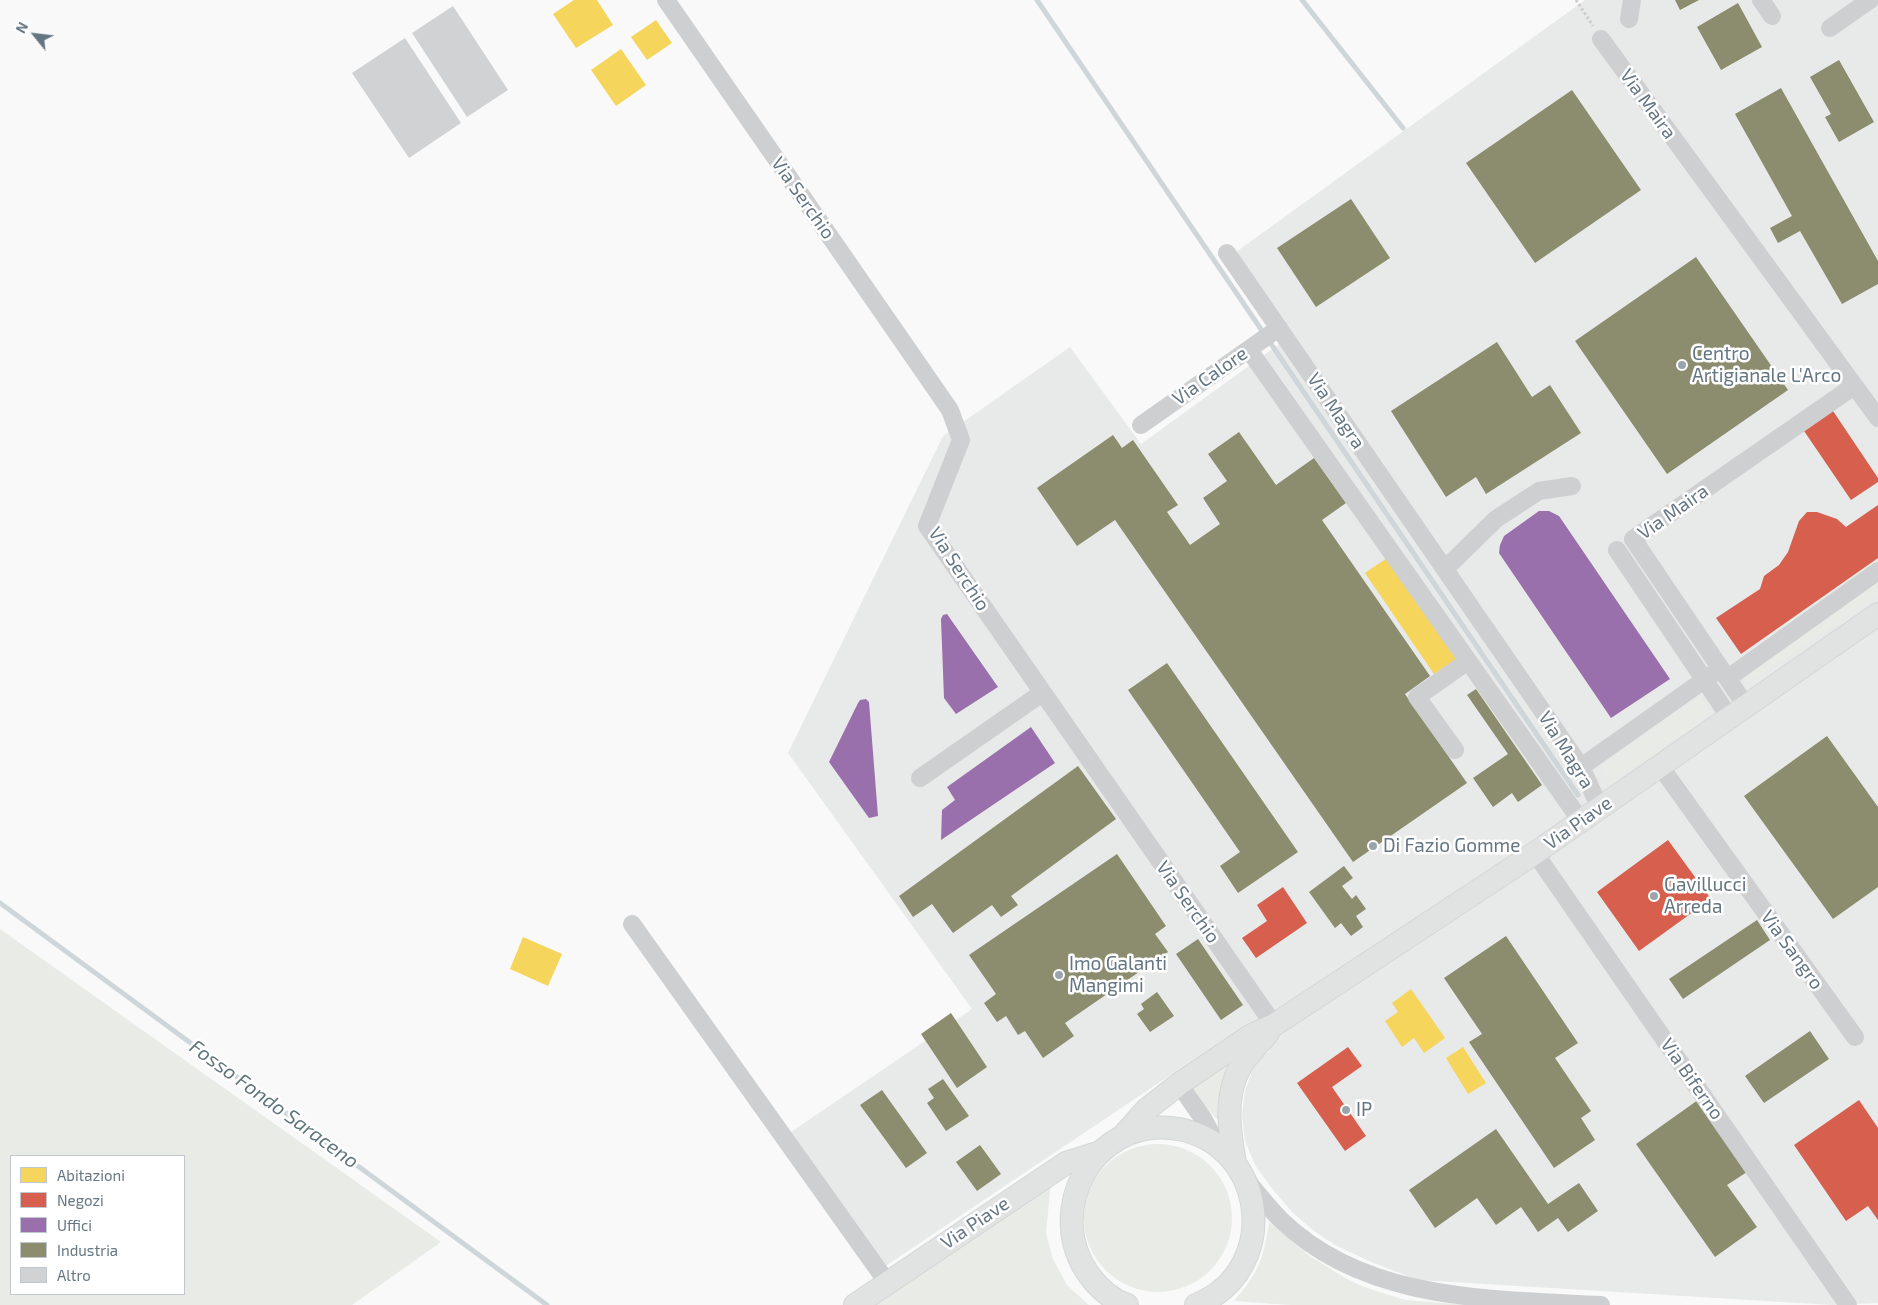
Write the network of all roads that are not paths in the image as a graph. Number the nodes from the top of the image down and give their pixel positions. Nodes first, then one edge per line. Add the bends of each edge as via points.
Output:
1 (666, 0) edge
2 (1632, 0) edge
3 (1761, 0) edge
4 (1870, 0) edge
5 (1772, 16) dead end
6 (1629, 19) dead end
7 (1830, 28) dead end
8 (1601, 40) road end
9 (1227, 253) dead end
10 (1280, 328) junction
11 (1249, 350) junction
12 (1854, 386) junction
13 (1878, 418) edge
14 (1141, 424) dead end
15 (1572, 486) dead end
16 (1617, 550) dead end
17 (1445, 569) junction
18 (1878, 570) edge
19 (1878, 614) edge
20 (1468, 661) junction
21 (1724, 673) junction
22 (1704, 680) junction
23 (1042, 693) junction
24 (1738, 712) junction
25 (1455, 750) dead end
26 (1660, 766) junction
27 (1581, 767) junction
28 (920, 778) dead end
29 (1600, 808) junction
30 (1581, 821) junction
31 (1535, 853) junction
32 (632, 924) dead end
33 (1274, 1025) junction
34 (1855, 1037) dead end
35 (1179, 1084) junction
36 (1122, 1137) junction
37 (1217, 1145) junction
38 (1101, 1152) junction
39 (1240, 1170) junction
40 (887, 1282) junction
41 (855, 1305) edge
42 (1127, 1305) edge
43 (1196, 1305) edge
44 (1601, 1305) edge
45 (1848, 1305) edge

1 - 23 street, Via Serchio via 950,410 960,440 927,526
2 - 6 street
3 - 5 street
4 - 7 street
8 - 12 street, Via Maira
9 - 10 street, Via Magra
10 - 11 street, Via Calore
10 - 17 street, Via Magra
11 - 14 street, Via Calore
11 - 20 street
12 - 13 street, Via Maira
12 - 21 street, Via Maira via 1633,540
15 - 17 street via 1539,490 1496,519
16 - 22 street
17 - 27 street, Via Magra
18 - 21 street
19 - 24 main road, Via Piave
20 - 25 street via 1417,697
20 - 30 street
21 - 22 street
21 - 24 street, Via Maira
22 - 24 street
22 - 27 street
23 - 28 street
23 - 33 street, Via Serchio
24 - 26 main road, Via Piave
26 - 29 main road, Via Piave
26 - 34 street, Via Sangro
27 - 29 street, Via Magra
29 - 30 main road, Via Piave
30 - 31 main road, Via Piave
31 - 33 main road, Via Piave
31 - 45 street, Via Biferno
32 - 40 street
33 - 35 main road, Via Piave via 1250,1036
33 - 39 main road, Via Piave via 1244,1061 1234,1080 1229,1103 1230,1131
35 - 36 main road, Via Piave via 1146,1110
35 - 37 street
36 - 37 main road via 1145,1129 1170,1128 1195,1134
36 - 38 main road
37 - 39 main road
38 - 40 main road, Via Piave via 1066,1163
38 - 42 main road via 1082,1175 1072,1203 1071,1233 1080,1262 1097,1286
39 - 43 main road, Via Piave via 1253,1204 1254,1232 1246,1259 1231,1282 1209,1300
39 - 44 street via 1270,1209 1291,1228 1343,1263 1368,1274 1446,1294
40 - 41 main road, Via Piave

